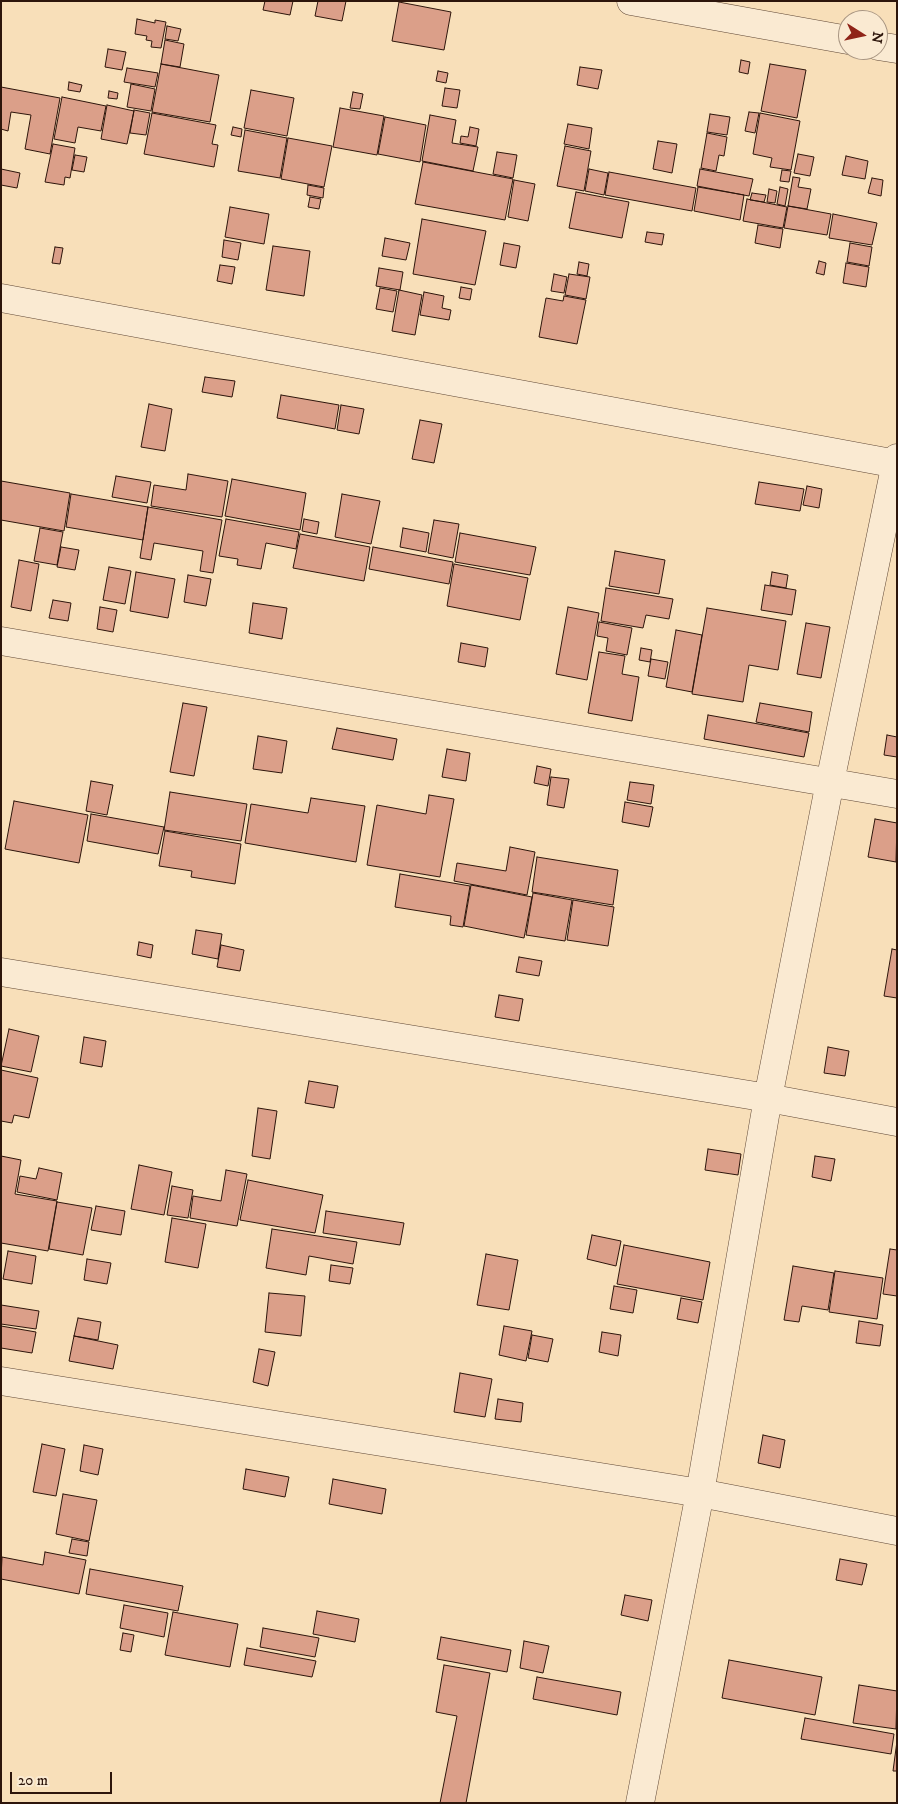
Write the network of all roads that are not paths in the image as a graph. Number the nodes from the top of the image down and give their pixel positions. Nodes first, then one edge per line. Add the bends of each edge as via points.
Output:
1 (631, 1) edge
2 (838, 38) edge
3 (1, 298) edge
4 (896, 462) edge
5 (1, 641) edge
6 (830, 782) junction
7 (897, 794) edge
8 (1, 972) edge
9 (768, 1098) junction
10 (897, 1122) edge
11 (1, 1381) edge
12 (700, 1493) junction
13 (897, 1531) edge
14 (640, 1803) edge

1 - 2 street
3 - 4 street
4 - 6 street
5 - 6 street
6 - 7 street
6 - 9 street
8 - 9 street
9 - 10 street
9 - 12 street
11 - 12 street
12 - 13 street
12 - 14 street

